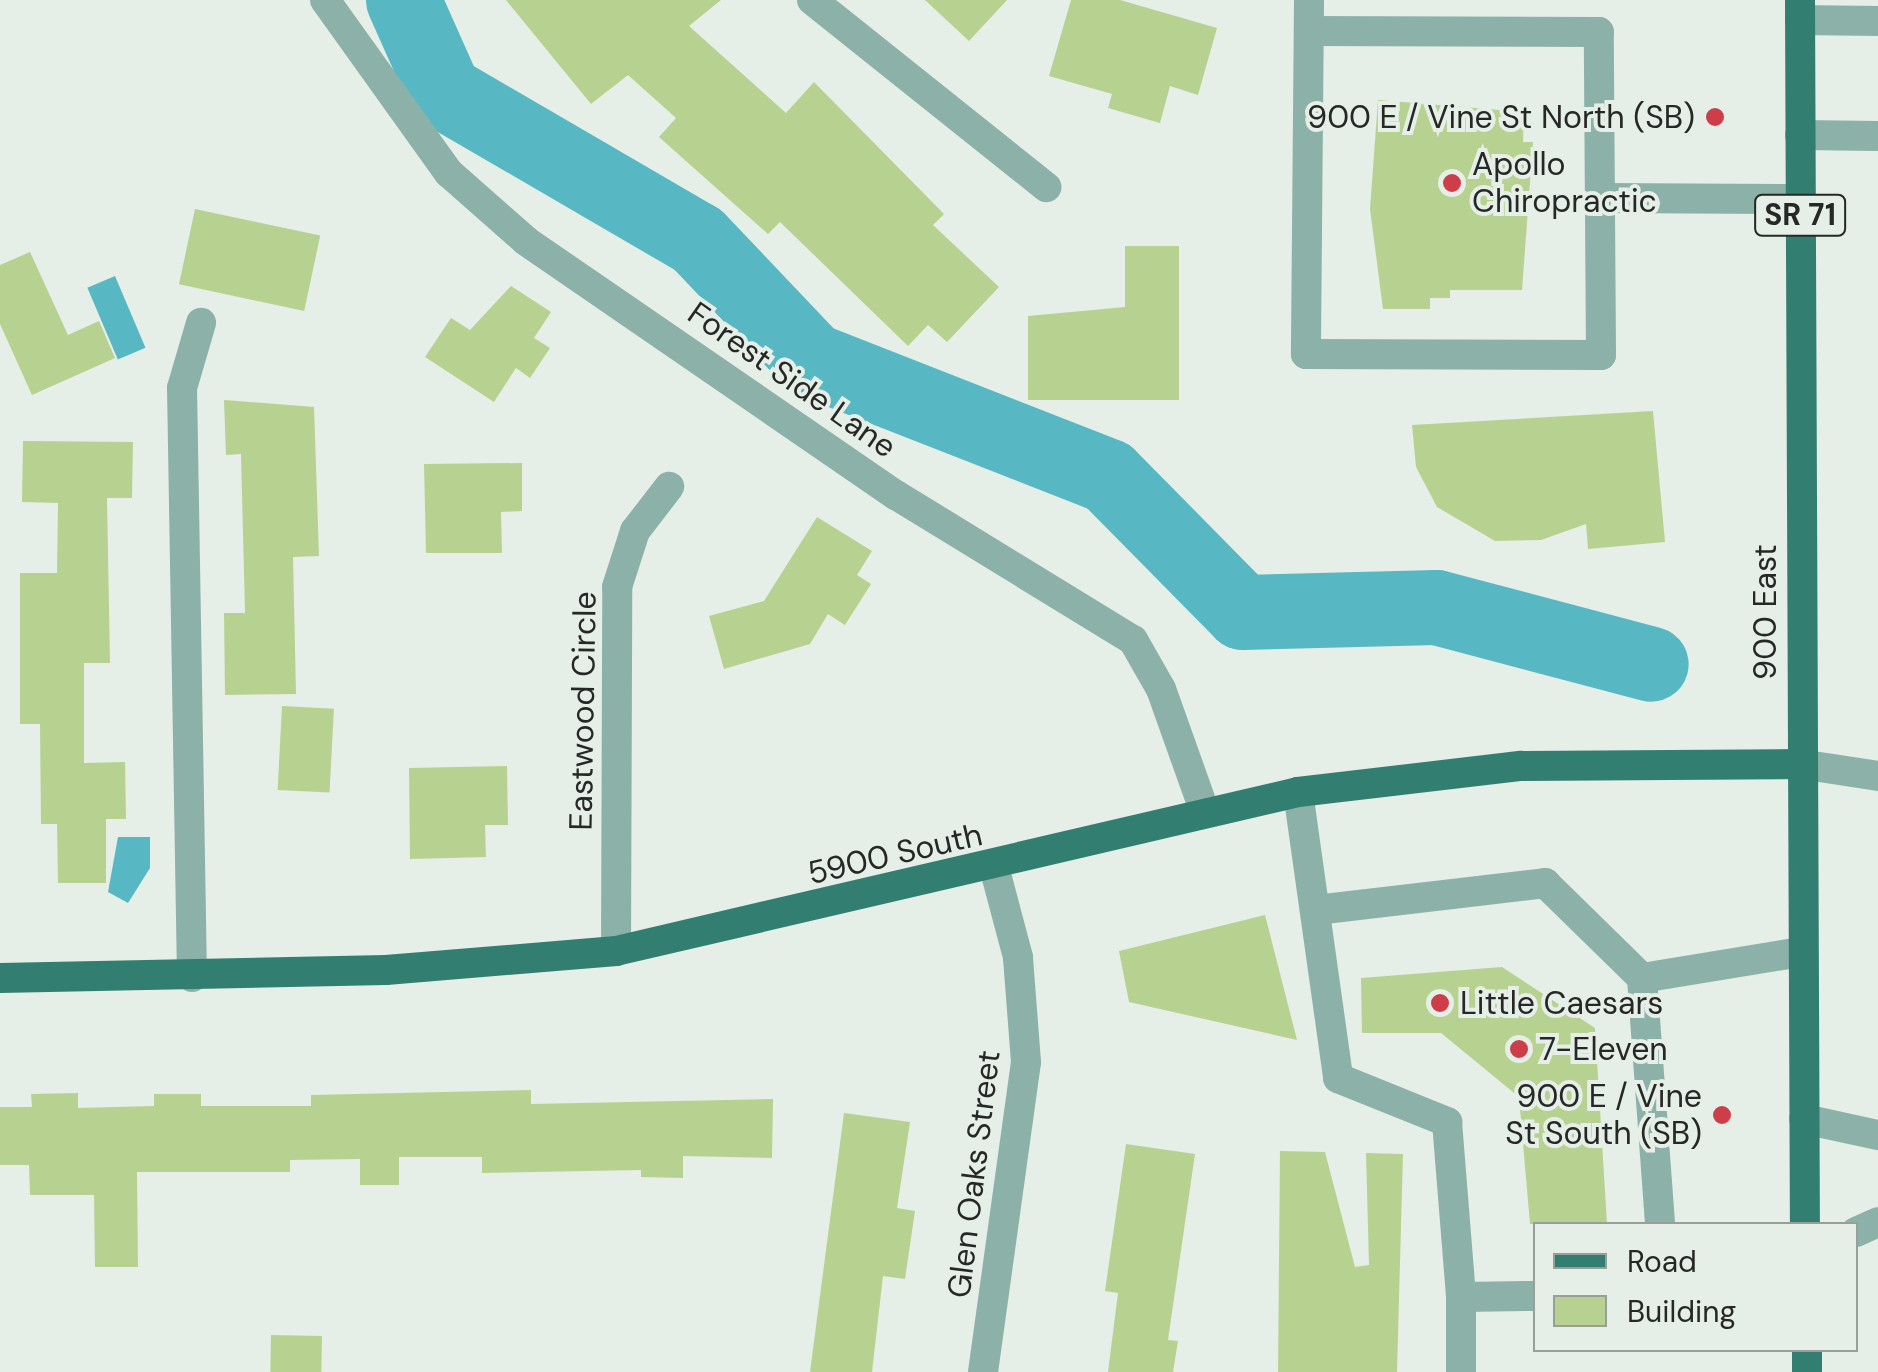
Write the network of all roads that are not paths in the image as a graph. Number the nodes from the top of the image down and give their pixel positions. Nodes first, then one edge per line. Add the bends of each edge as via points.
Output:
1 (325, 0) edge
2 (812, 0) edge
3 (1309, 0) edge
4 (1800, 10) edge
5 (1878, 21) edge
6 (1309, 31) junction
7 (1800, 135) junction
8 (1878, 136) edge
9 (1046, 187) dead end
10 (1600, 198) junction
11 (1800, 199) junction
12 (201, 323) dead end
13 (669, 486) dead end
14 (1800, 764) junction
15 (1878, 776) edge
16 (1298, 792) junction
17 (1204, 810) junction
18 (994, 866) junction
19 (1316, 910) junction
20 (616, 951) junction
21 (1801, 952) junction
22 (192, 977) junction
23 (0, 978) edge
24 (1642, 978) junction
25 (1804, 1119) junction
26 (1878, 1135) edge
27 (1660, 1222) edge
28 (1805, 1222) edge
29 (1461, 1296) junction
30 (1533, 1296) edge
31 (983, 1372) edge
32 (1461, 1372) edge

1 - 17 street, Forest Side Lane via 449,172 526,241 896,495 1133,640 1161,690
2 - 9 street
3 - 6 street
4 - 5 street
4 - 7 main road, 900 East / SR 71
6 - 10 street via 1600,32
6 - 10 street via 1306,354 1600,355
7 - 8 street
7 - 11 main road, 900 East / SR 71
10 - 11 street
11 - 14 main road, 900 East / SR 71
12 - 22 street via 182,388
13 - 20 street, Eastwood Circle via 635,531 617,586
14 - 15 street
14 - 16 main road, 5900 South via 1521,766
14 - 21 main road, 900 East / SR 71
16 - 17 main road, 5900 South
16 - 19 street
17 - 18 main road, 5900 South
18 - 20 main road, 5900 South
18 - 31 street, Glen Oaks Street via 1018,957 1026,1062
19 - 24 street via 1545,883
19 - 29 street via 1338,1078 1446,1122
20 - 22 main road, 5900 South
21 - 24 street
21 - 25 main road, 900 East / SR 71
22 - 23 main road, 5900 South
24 - 27 street
25 - 26 street
25 - 28 main road, 900 East / SR 71
29 - 30 street
29 - 32 street

